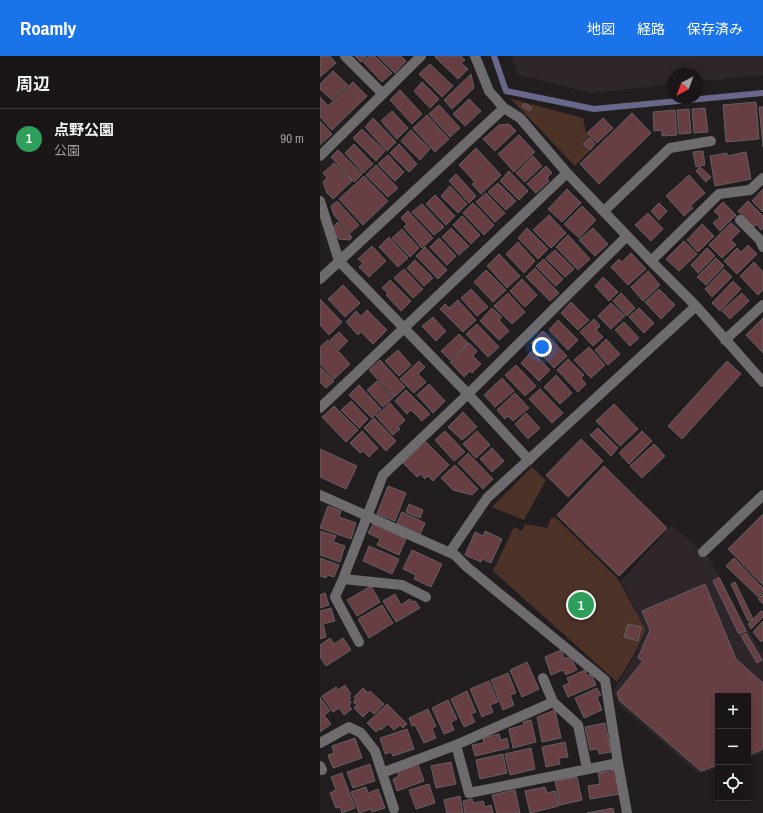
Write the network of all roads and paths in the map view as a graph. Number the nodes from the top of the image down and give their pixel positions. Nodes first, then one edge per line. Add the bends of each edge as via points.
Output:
1 (345, 56) edge
2 (421, 56) edge
3 (475, 56) edge
4 (382, 94) junction
5 (504, 108) junction
6 (711, 141) dead end
7 (320, 156) edge
8 (567, 173) junction
9 (763, 178) edge
10 (320, 201) edge
11 (604, 211) junction
12 (740, 220) dead end
13 (627, 236) junction
14 (763, 246) edge
15 (339, 261) junction
16 (651, 261) junction
17 (320, 279) edge
18 (763, 305) edge
19 (696, 306) junction
20 (404, 328) junction
21 (726, 340) junction
22 (763, 382) edge
23 (468, 394) junction
24 (320, 408) edge
25 (529, 460) junction
26 (320, 495) edge
27 (763, 496) edge
28 (368, 515) junction
29 (450, 552) junction
30 (703, 552) dead end
31 (343, 579) junction
32 (426, 597) dead end
33 (359, 642) dead end
34 (543, 678) dead end
35 (553, 702) junction
36 (320, 743) edge
37 (456, 746) junction
38 (618, 763) junction
39 (587, 769) junction
40 (382, 773) junction
41 (394, 809) dead end
42 (628, 813) edge

1 - 4 street
2 - 4 street
3 - 5 street via 488,91
4 - 7 street
5 - 8 street via 520,118
5 - 15 street
6 - 11 street via 670,148
8 - 11 street
8 - 20 street
9 - 16 street via 750,190 719,194
10 - 15 street
11 - 13 street
12 - 14 street
13 - 16 street
13 - 23 street
15 - 17 street
15 - 20 street
16 - 19 street
18 - 21 street
19 - 21 street
19 - 25 street
20 - 23 street
20 - 24 street
21 - 22 street
23 - 25 street
23 - 28 street via 383,475
25 - 29 street via 487,498
26 - 28 street
27 - 30 street
28 - 29 street
28 - 31 street
29 - 38 street via 605,680
31 - 32 street via 402,586
31 - 33 street via 335,597
34 - 35 street
35 - 37 street
35 - 39 street via 578,725
36 - 40 street via 349,727 361,733 374,751
37 - 39 street via 469,793
37 - 40 street
38 - 39 street
38 - 42 street
40 - 41 street

